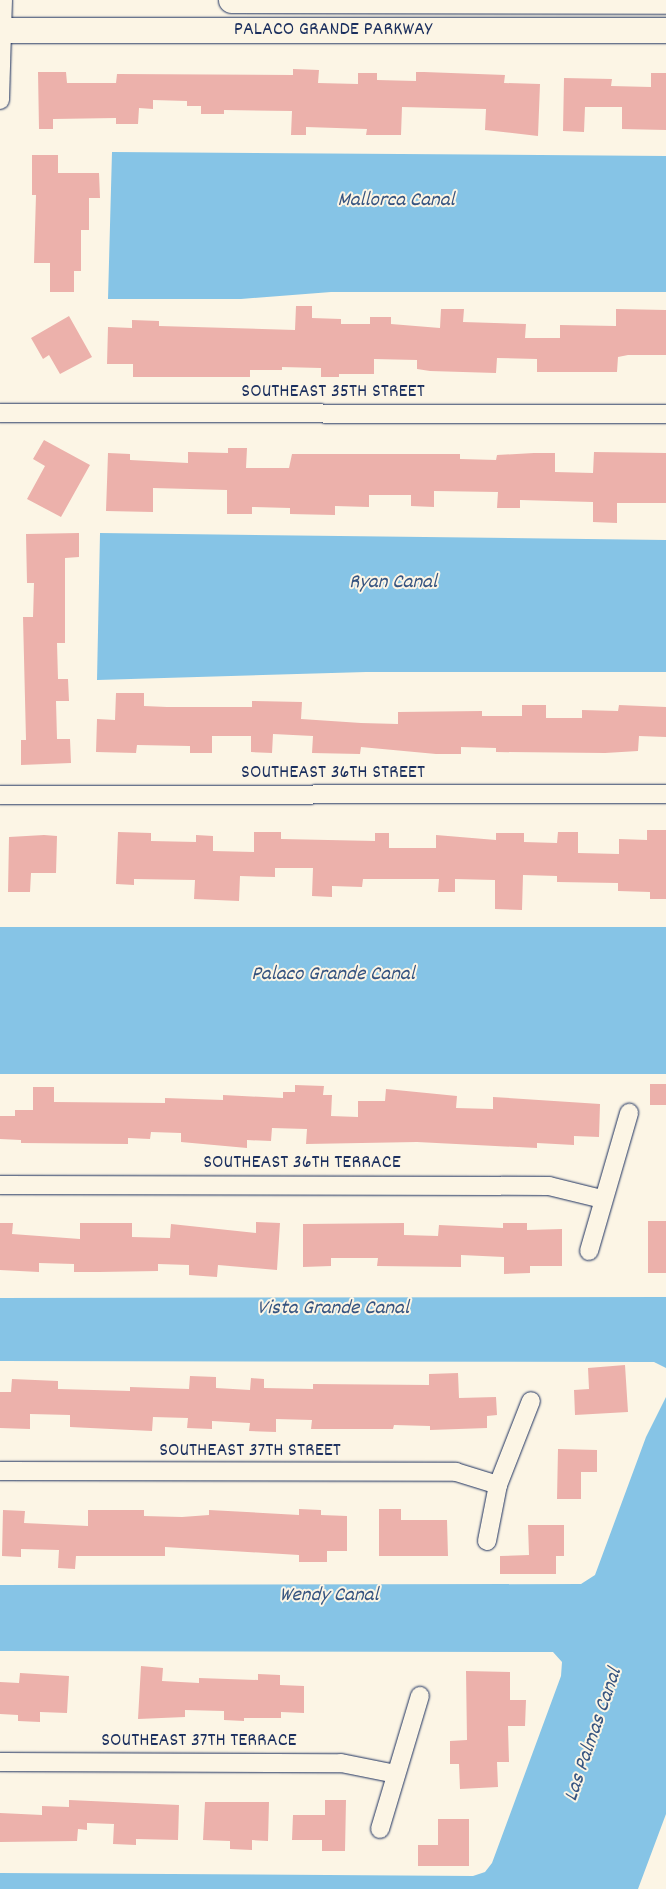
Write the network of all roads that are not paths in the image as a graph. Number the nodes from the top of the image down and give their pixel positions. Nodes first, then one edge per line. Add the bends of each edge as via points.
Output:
1 (3, 0) edge
2 (231, 0) edge
3 (666, 1) edge
4 (1, 30) edge
5 (666, 30) edge
6 (0, 100) edge
7 (0, 413) edge
8 (666, 414) edge
9 (666, 794) edge
10 (0, 795) edge
11 (629, 1113) dead end
12 (0, 1185) edge
13 (602, 1199) junction
14 (589, 1251) dead end
15 (531, 1401) dead end
16 (0, 1471) edge
17 (498, 1485) junction
18 (487, 1540) dead end
19 (420, 1696) dead end
20 (0, 1762) edge
21 (396, 1774) junction
22 (380, 1829) dead end

1 - 4 street
2 - 3 street, PALACO GRANDE PARKWAY
4 - 5 street, PALACO GRANDE PARKWAY
4 - 6 street
7 - 8 street, SOUTHEAST 35TH STREET
9 - 10 street, SOUTHEAST 36TH STREET
11 - 13 street
12 - 13 street, SOUTHEAST 36TH TERRACE via 549,1186
13 - 14 street
15 - 17 street
16 - 17 street, SOUTHEAST 37TH STREET via 456,1472
17 - 18 street
19 - 21 street
20 - 21 street, SOUTHEAST 37TH TERRACE via 341,1762
21 - 22 street

